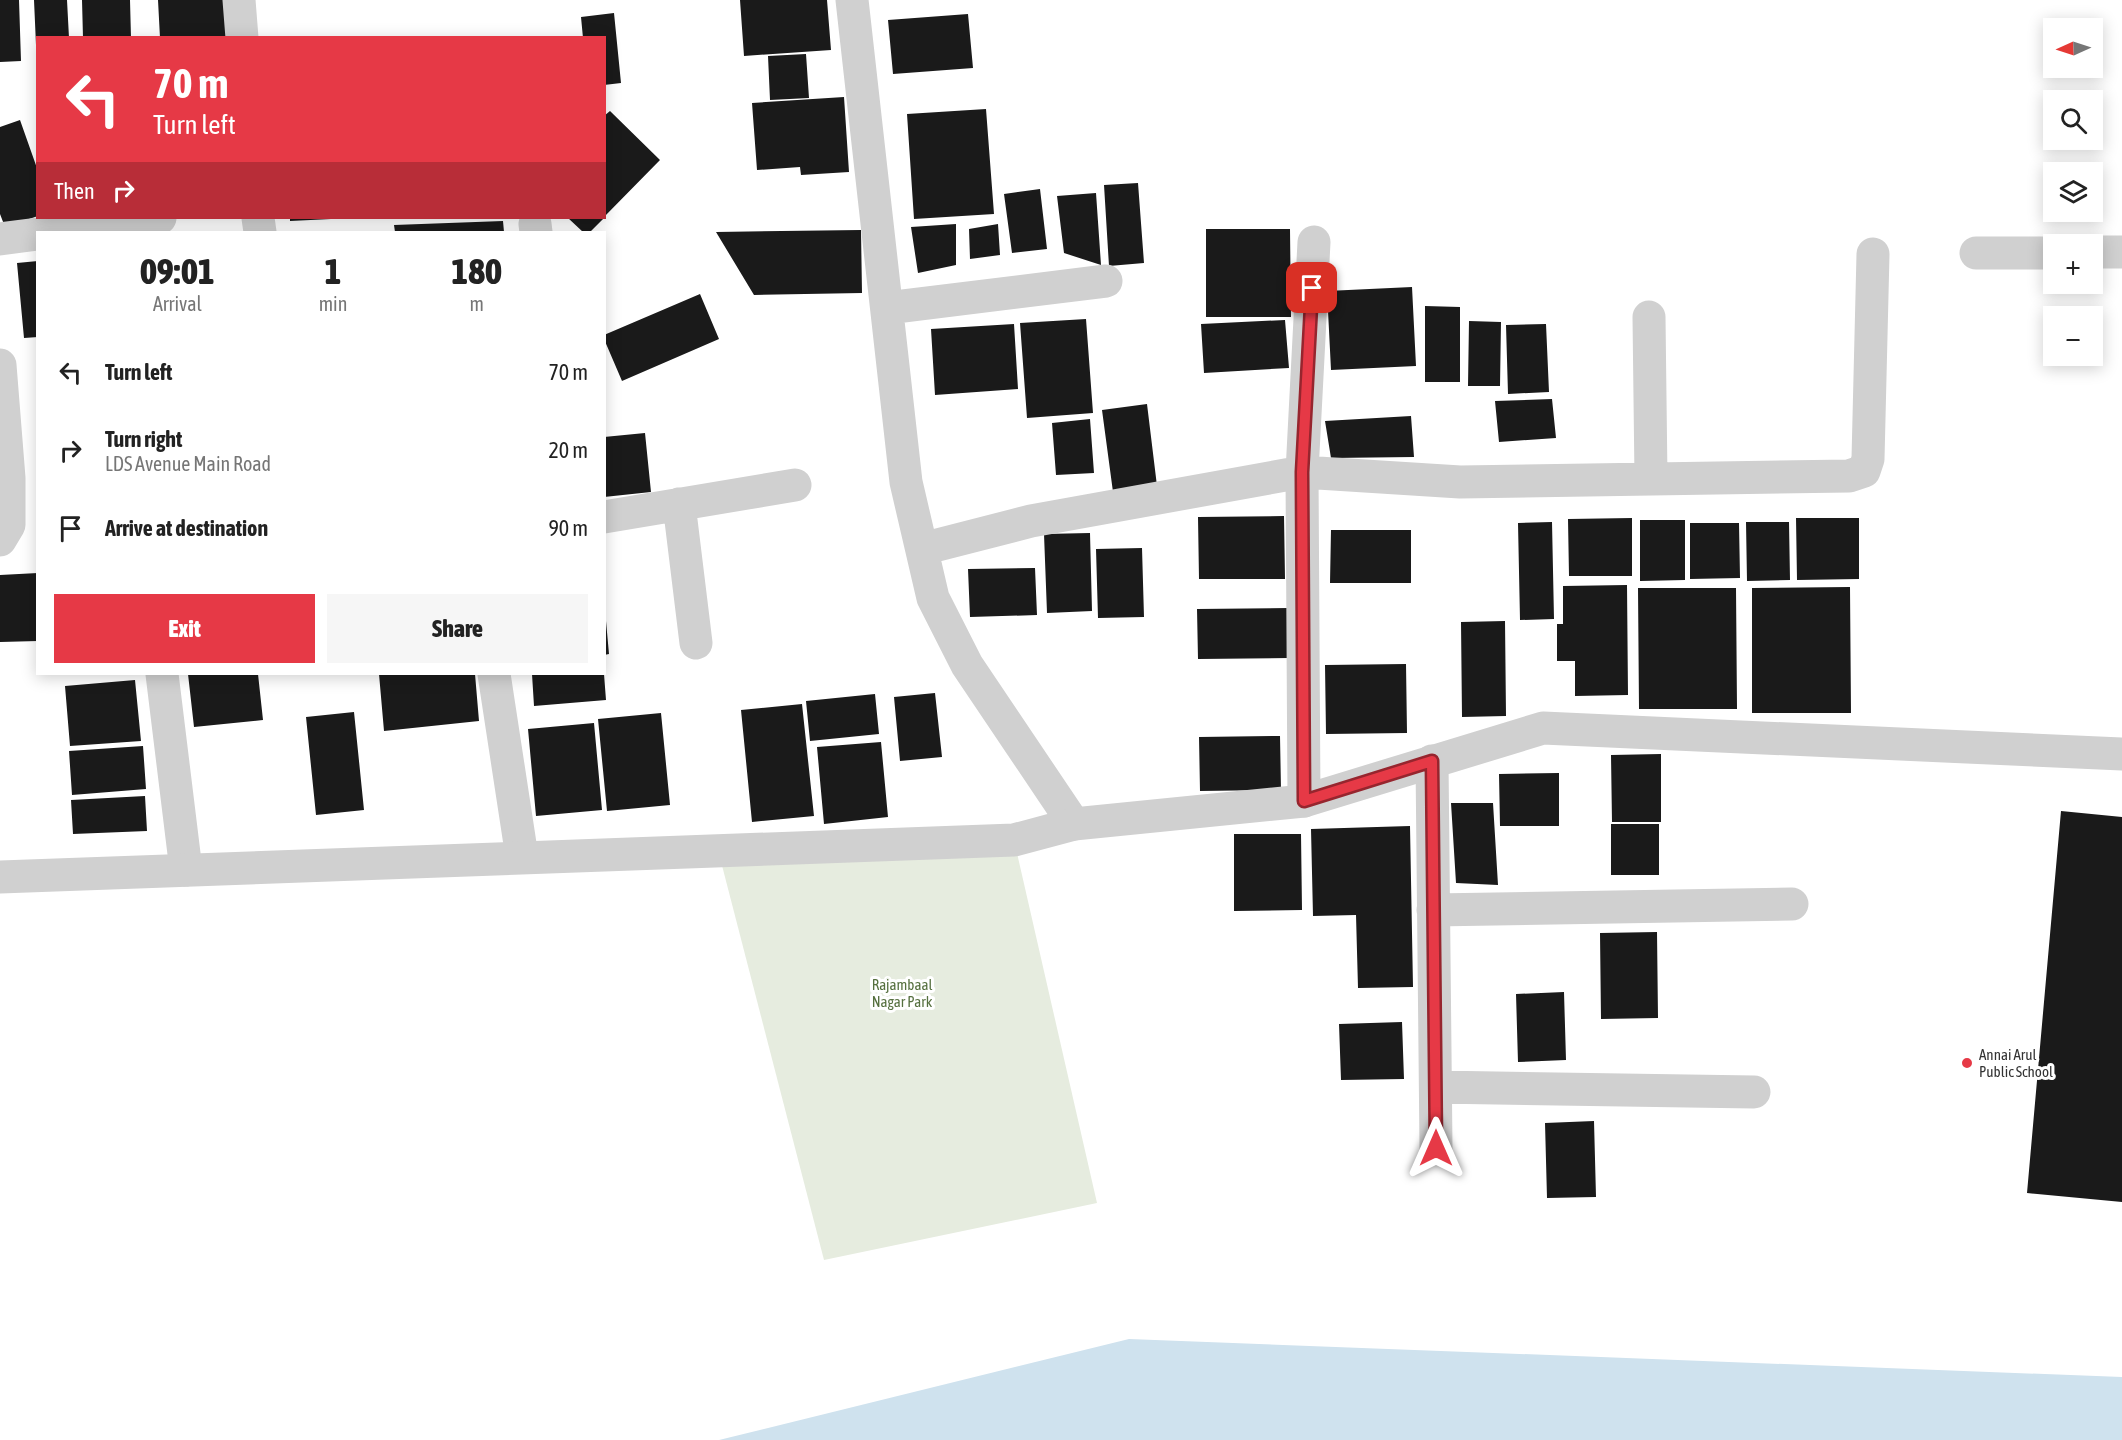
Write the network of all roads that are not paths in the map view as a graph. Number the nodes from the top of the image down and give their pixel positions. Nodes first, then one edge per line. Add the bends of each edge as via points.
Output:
1 (239, 0) edge
2 (852, 0) edge
3 (242, 36) edge
4 (152, 219) edge
5 (60, 231) edge
6 (36, 234) edge
7 (0, 239) edge
8 (1314, 243) dead end
9 (2103, 252) edge
10 (2122, 252) edge
11 (1976, 253) dead end
12 (2043, 253) edge
13 (1873, 254) dead end
14 (1106, 281) dead end
15 (887, 308) junction
16 (1649, 317) dead end
17 (0, 364) edge
18 (1302, 472) junction
19 (1651, 479) junction
20 (795, 484) dead end
21 (679, 504) junction
22 (606, 516) edge
23 (0, 540) edge
24 (922, 549) junction
25 (696, 644) dead end
26 (162, 675) edge
27 (494, 675) edge
28 (2122, 754) edge
29 (1432, 761) junction
30 (1304, 801) junction
31 (1074, 824) junction
32 (522, 857) junction
33 (186, 870) junction
34 (0, 877) edge
35 (1792, 904) dead end
36 (1433, 910) junction
37 (1436, 1087) junction
38 (1754, 1092) dead end
39 (1436, 1148) dead end

1 - 3 street
2 - 15 street
4 - 5 street
6 - 7 street
8 - 18 street
9 - 10 street
11 - 12 street
13 - 19 street via 1868,459 1864,471 1849,476
14 - 15 street
15 - 24 street via 906,482
16 - 19 street
17 - 23 street via 9,478 9,525
18 - 19 street via 1460,482
18 - 24 street via 1031,521
18 - 30 street
20 - 21 street
21 - 22 street
21 - 25 street
24 - 31 street via 933,598 967,664
26 - 33 street
27 - 32 street
28 - 29 street via 1543,728
29 - 30 street
29 - 36 street
30 - 31 street
31 - 32 street via 1014,840
32 - 33 street
33 - 34 street
35 - 36 street
36 - 37 street
37 - 38 street
37 - 39 street

